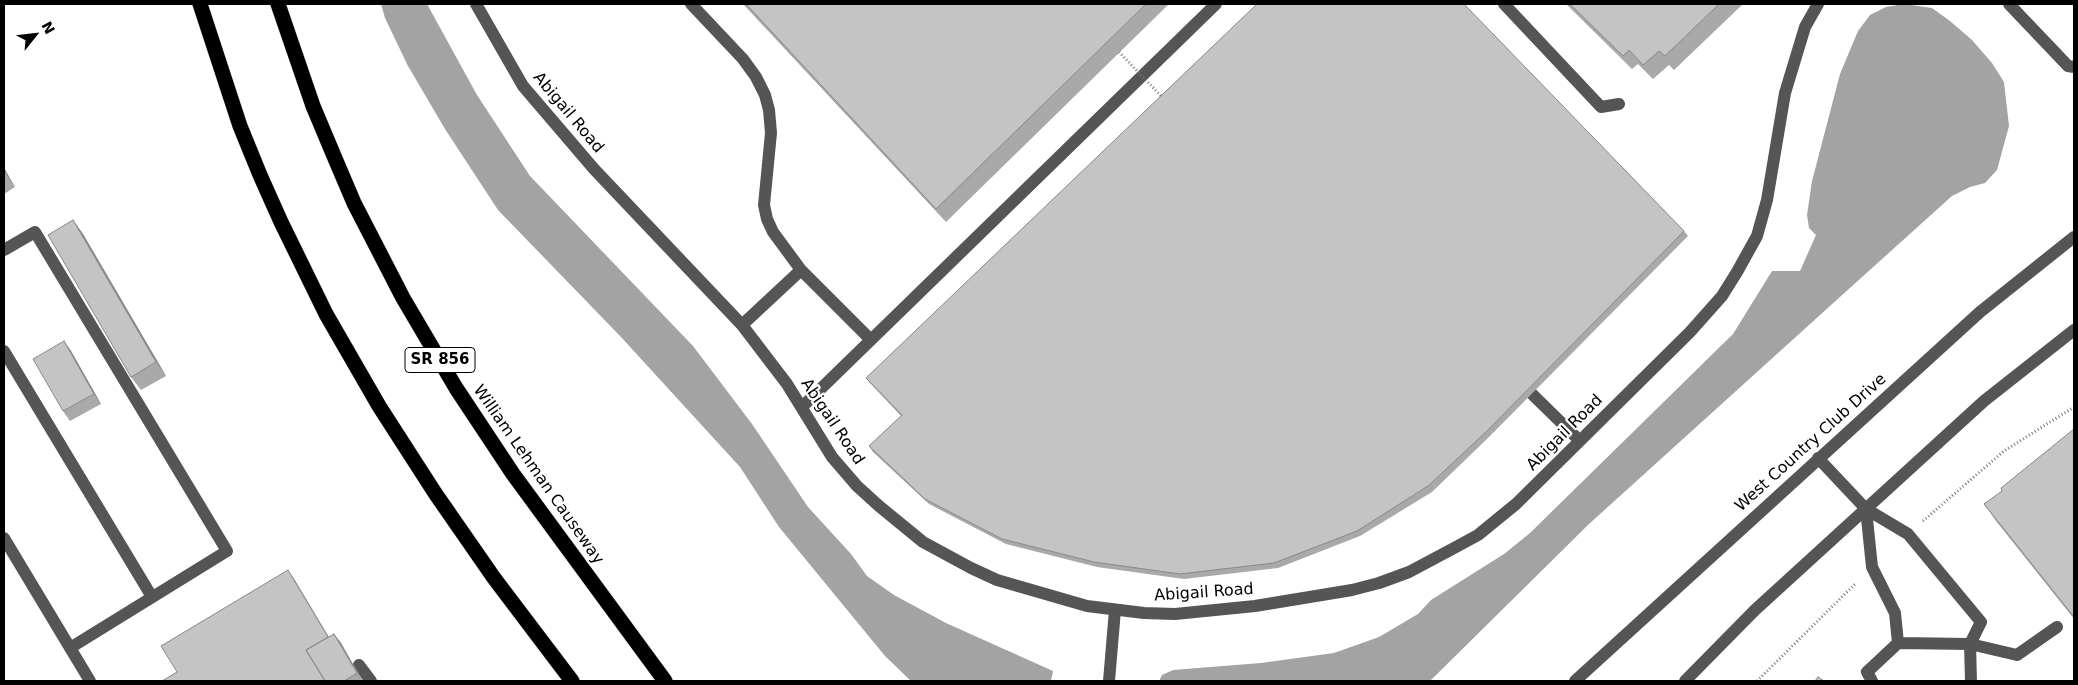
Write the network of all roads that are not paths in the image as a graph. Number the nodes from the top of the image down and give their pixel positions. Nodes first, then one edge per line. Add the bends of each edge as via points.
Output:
1 (200, 4) edge
2 (278, 4) edge
3 (476, 4) edge
4 (691, 4) edge
5 (1216, 4) edge
6 (1504, 4) edge
7 (1818, 4) edge
8 (2009, 4) edge
9 (2074, 67) edge
10 (1620, 104) dead end
11 (2074, 237) edge
12 (4, 250) edge
13 (801, 270) junction
14 (742, 325) junction
15 (2074, 330) edge
16 (871, 340) junction
17 (4, 352) edge
18 (1532, 394) edge
19 (802, 408) junction
20 (1579, 440) junction
21 (1818, 458) junction
22 (1866, 509) junction
23 (4, 538) edge
24 (152, 597) junction
25 (1115, 610) junction
26 (2057, 627) dead end
27 (1898, 643) junction
28 (1970, 644) junction
29 (70, 648) junction
30 (358, 664) dead end
31 (90, 681) edge
32 (371, 681) edge
33 (572, 681) edge
34 (666, 681) edge
35 (1109, 681) edge
36 (1575, 681) edge
37 (1685, 681) edge
38 (1872, 681) edge
39 (1971, 681) edge

1 - 33 highway via 240,126 281,222 326,314 379,406 435,493
2 - 34 highway, William Lehman Causeway / SR 856 via 310,98 354,203 404,298 456,388 513,474
3 - 14 street, Abigail Road via 532,98 594,169
4 - 13 street via 743,59 764,95 771,133 764,205 773,232
5 - 16 street
6 - 10 street via 1601,107
7 - 20 street, Abigail Road via 1805,27 1787,85 1767,200 1757,236 1748,253 1722,296 1706,315
8 - 9 street via 2068,66
11 - 21 street, West Country Club Drive via 1980,312
12 - 24 street via 35,232 227,551
13 - 14 street
13 - 16 street
14 - 19 street, Abigail Road
15 - 22 street via 1984,401
16 - 19 street
17 - 24 street
18 - 20 street
19 - 25 street, Abigail Road via 844,471 879,506 923,542 997,580 1055,598
20 - 25 street, Abigail Road via 1516,504 1478,535 1409,572 1379,583 1320,596 1218,610 1174,614
21 - 22 street
21 - 36 street, West Country Club Drive
22 - 27 street via 1872,566 1895,614
22 - 28 street via 1908,534 1981,622
22 - 37 street via 1756,610
23 - 29 street
24 - 29 street
25 - 35 street
26 - 28 street via 2017,655
27 - 28 street
27 - 38 street via 1867,672
28 - 39 street
29 - 31 street
30 - 32 street

